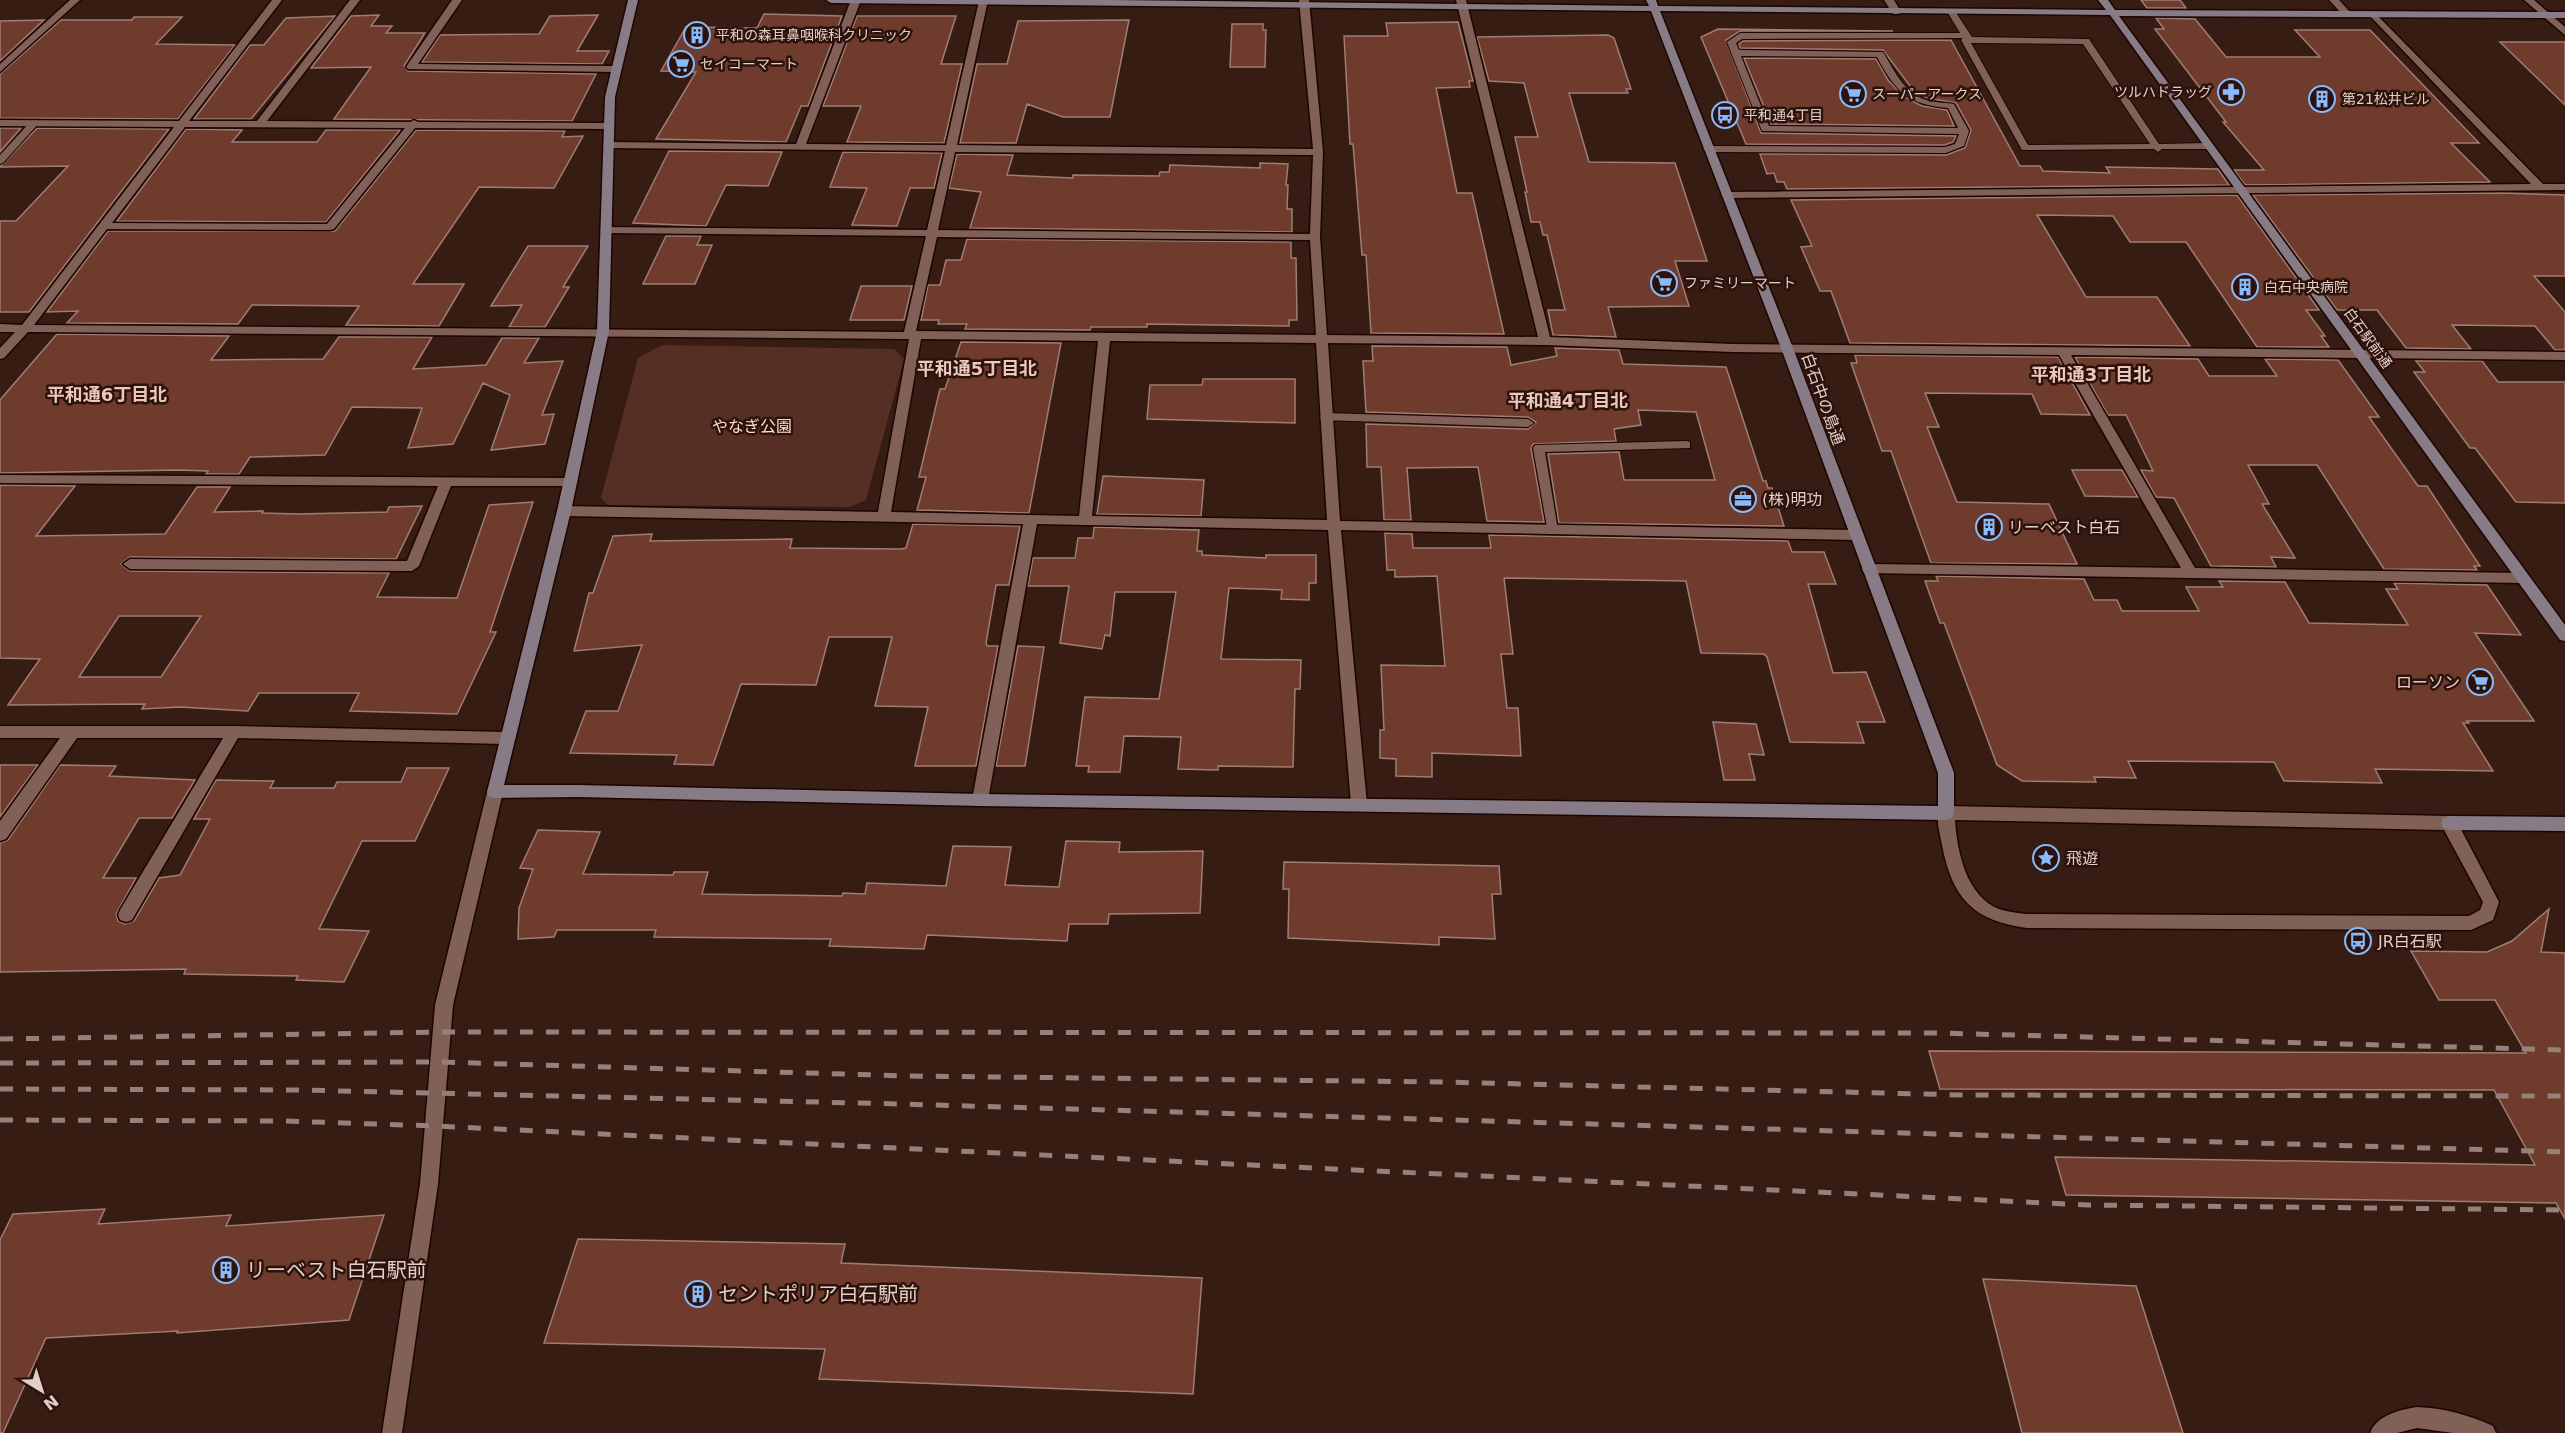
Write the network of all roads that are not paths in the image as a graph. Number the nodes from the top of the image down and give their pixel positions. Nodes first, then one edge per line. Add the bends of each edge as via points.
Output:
1 (75, 0) edge
2 (278, 0) edge
3 (355, 0) edge
4 (458, 0) edge
5 (633, 0) edge
6 (831, 0) edge
7 (856, 0) edge
8 (1888, 0) edge
9 (2103, 0) edge
10 (2334, 0) edge
11 (2529, 0) edge
12 (984, 1) edge
13 (1020, 1) edge
14 (1304, 2) edge
15 (1462, 3) edge
16 (1652, 4) edge
17 (1896, 12) junction
18 (2112, 12) junction
19 (1952, 13) junction
20 (2346, 13) junction
21 (2373, 14) junction
22 (2545, 15) junction
23 (2565, 15) edge
24 (2565, 32) edge
25 (1968, 38) junction
26 (1736, 53) junction
27 (0, 69) edge
28 (615, 69) junction
29 (183, 122) junction
30 (0, 123) edge
31 (34, 123) junction
32 (261, 123) junction
33 (414, 123) junction
34 (609, 126) junction
35 (1964, 131) junction
36 (608, 145) junction
37 (2209, 146) junction
38 (800, 147) junction
39 (951, 148) junction
40 (1708, 148) junction
41 (2158, 149) junction
42 (1318, 152) junction
43 (0, 161) edge
44 (2565, 187) edge
45 (2541, 188) junction
46 (2241, 189) junction
47 (1726, 195) junction
48 (104, 226) junction
49 (605, 230) junction
50 (931, 234) junction
51 (1315, 237) junction
52 (0, 328) edge
53 (25, 328) junction
54 (603, 331) junction
55 (913, 335) junction
56 (1104, 338) junction
57 (1321, 340) junction
58 (1545, 341) junction
59 (1787, 348) junction
60 (2063, 351) junction
61 (2361, 354) junction
62 (0, 355) edge
63 (2565, 356) edge
64 (1326, 417) junction
65 (1528, 423) dead end
66 (1686, 445) dead end
67 (0, 479) edge
68 (446, 481) junction
69 (571, 482) junction
70 (564, 511) junction
71 (884, 516) junction
72 (1032, 519) junction
73 (1085, 520) junction
74 (1334, 526) junction
75 (1552, 530) junction
76 (1856, 535) junction
77 (130, 564) dead end
78 (1869, 569) junction
79 (2191, 573) junction
80 (2523, 578) junction
81 (2565, 636) edge
82 (0, 732) edge
83 (73, 732) junction
84 (234, 732) junction
85 (506, 738) junction
86 (495, 792) junction
87 (980, 800) junction
88 (1359, 804) junction
89 (1946, 813) junction
90 (2449, 823) junction
91 (2565, 824) edge
92 (0, 834) edge
93 (126, 915) dead end
94 (392, 1433) edge
95 (2380, 1433) edge
96 (2486, 1433) edge

1 - 27 street
2 - 29 street
3 - 32 street
4 - 28 street via 411,67
5 - 28 street
6 - 7 street
7 - 12 street
7 - 38 street
8 - 17 street
9 - 18 street, 白石駅前通
10 - 20 street
11 - 22 street
12 - 13 street
12 - 39 street
13 - 14 street
14 - 15 street
14 - 42 street
15 - 16 street
15 - 58 street
16 - 17 street
16 - 40 street, 白石中の島通
17 - 19 street
18 - 19 street
18 - 20 street
18 - 37 street, 白石駅前通
19 - 25 lane
20 - 21 street
21 - 22 street
21 - 45 street
22 - 23 street
22 - 24 street
25 - 26 lane via 1740,36 1731,42
25 - 41 lane via 2085,41
25 - 41 lane via 1965,40 2025,148
26 - 35 lane via 1880,54 1898,87 1919,101 1951,106
26 - 35 lane via 1765,129
28 - 34 street
29 - 31 street
29 - 32 street
29 - 48 street
30 - 31 street
31 - 43 lane
32 - 33 street
33 - 34 street
33 - 48 street via 330,227
34 - 36 street
35 - 40 lane via 1959,146 1946,150
36 - 38 street
36 - 49 street
37 - 41 lane
37 - 46 street, 白石駅前通
38 - 39 street
39 - 42 street
39 - 50 street
40 - 47 street, 白石中の島通
42 - 51 street
44 - 45 street
45 - 46 street
46 - 47 street
46 - 61 street, 白石駅前通
47 - 59 street, 白石中の島通
48 - 53 street
49 - 50 street
49 - 54 street
50 - 51 street
50 - 55 street
51 - 57 street
52 - 53 street
53 - 54 street
53 - 62 street
54 - 55 street
54 - 69 street
55 - 56 street
55 - 71 street
56 - 57 street
56 - 73 street
57 - 58 street
57 - 64 street
58 - 59 street
59 - 60 street
59 - 76 street, 白石中の島通
60 - 61 street
60 - 79 street
61 - 63 street
61 - 80 street, 白石駅前通
64 - 65 lane
64 - 74 street
66 - 75 lane via 1539,448
67 - 68 street
68 - 69 street
68 - 77 street via 412,566
69 - 70 street
70 - 71 street
70 - 85 street
71 - 72 street
72 - 73 street
72 - 87 street
73 - 74 street
74 - 75 street
74 - 88 street
75 - 76 street
76 - 78 street, 白石中の島通
78 - 79 street
78 - 89 street, 白石中の島通 via 1946,773
79 - 80 street
80 - 81 street, 白石駅前通
82 - 83 street
83 - 84 street
83 - 92 street
84 - 85 street
84 - 93 street
85 - 86 street
86 - 87 street
86 - 94 street via 444,1005 429,1184
87 - 88 street
88 - 89 street
89 - 90 street
89 - 90 street via 1948,842 1971,895 1983,908 2001,917 2027,921 2471,923 2487,915 2491,902
90 - 91 street
95 - 96 street via 2409,1417 2457,1423

